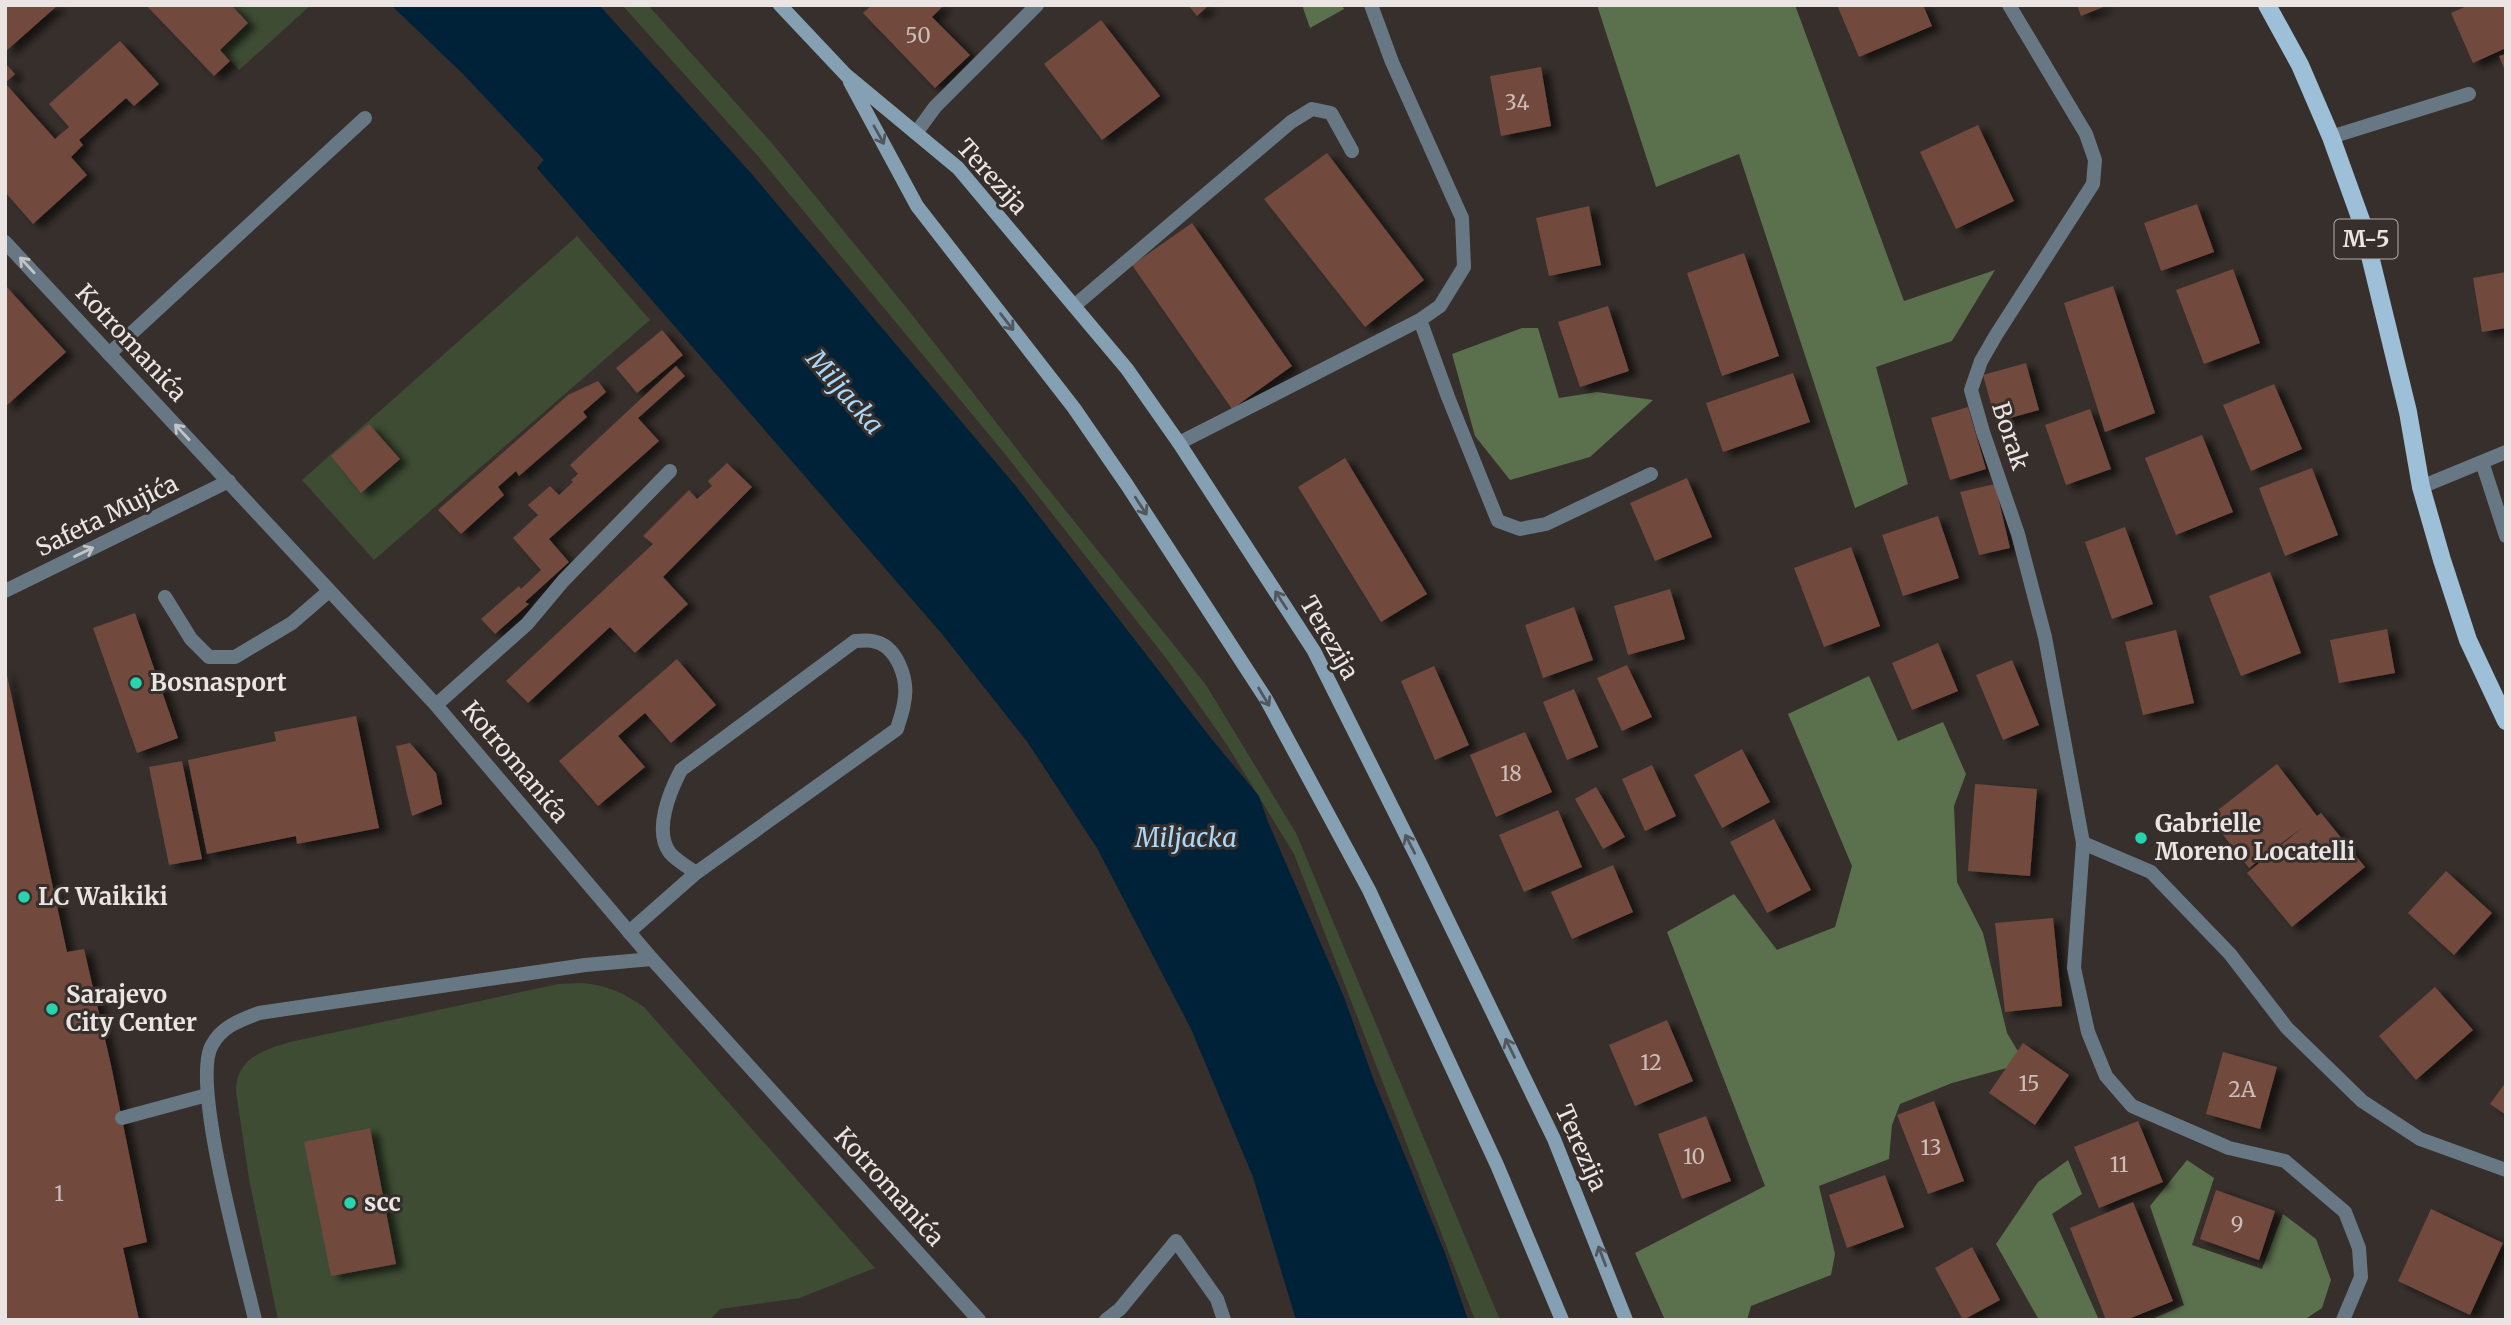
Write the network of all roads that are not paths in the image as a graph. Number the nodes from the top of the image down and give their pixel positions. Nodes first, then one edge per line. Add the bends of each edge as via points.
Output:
1 (780, 5) edge
2 (1037, 5) edge
3 (1371, 5) edge
4 (2009, 5) edge
5 (2267, 5) edge
6 (846, 75) junction
7 (2469, 93) dead end
8 (365, 118) dead end
9 (916, 133) junction
10 (2331, 137) junction
11 (1352, 151) dead end
12 (5, 242) edge
13 (1074, 306) junction
14 (1420, 320) junction
15 (109, 354) junction
16 (1179, 443) junction
17 (2506, 452) edge
18 (2482, 462) junction
19 (670, 471) dead end
20 (1651, 474) dead end
21 (229, 481) junction
22 (2421, 487) junction
23 (2506, 536) edge
24 (5, 591) edge
25 (329, 591) junction
26 (165, 597) dead end
27 (436, 705) junction
28 (2506, 721) edge
29 (2083, 843) junction
30 (696, 873) junction
31 (629, 932) junction
32 (652, 959) junction
33 (207, 1095) junction
34 (122, 1118) dead end
35 (2506, 1170) edge
36 (1124, 1314) edge
37 (977, 1319) edge
38 (255, 1320) edge
39 (1106, 1320) edge
40 (1224, 1320) edge
41 (1562, 1320) edge
42 (1626, 1320) edge
43 (2343, 1320) edge

1 - 6 main road, Terezija
2 - 9 street via 935,107
3 - 14 street via 1462,218 1464,267 1440,306
4 - 29 street, Borak via 2086,134 2095,160 2093,184 1996,335 1971,390 2018,534 2045,637
5 - 10 main road, M-5 via 2300,65
6 - 9 main road, Terezija
6 -> 41 main road, Terezija via 918,206 1074,408 1266,699 1369,890 1497,1165
7 - 10 street
8 - 15 street
9 - 13 main road, Terezija via 958,168
10 - 22 main road, M-5 via 2362,223 2408,412
11 - 13 street via 1331,113 1312,109
15 -> 12 street, Kotromanića
13 - 16 main road, Terezija via 1127,369
14 - 16 street
14 - 20 street via 1498,521 1520,529 1546,523
21 -> 15 street, Kotromanića
42 -> 16 main road, Terezija via 1554,1139 1314,651
17 - 18 street
18 - 22 street
18 - 23 street
19 - 27 street via 527,624
24 -> 21 street, Safeta Mujića
21 - 25 street, Kotromanića
22 - 28 main road, M-5 via 2468,639
25 - 26 street via 292,623 235,657 209,657 191,639
25 - 27 street, Kotromanića
27 - 31 street, Kotromanića
29 - 35 street via 2151,872 2230,954 2287,1028 2362,1101 2420,1139
29 - 43 street via 2074,968 2088,1032 2106,1076 2132,1106 2229,1148 2285,1161 2345,1212 2359,1248 2361,1277
30 - 30 street via 897,729 905,682 886,646 855,641 681,770 670,791 663,835 670,853
30 - 31 street
31 - 32 street, Kotromanića
32 - 33 street via 260,1013 230,1024 211,1046
32 - 37 street, Kotromanića
33 - 34 street
33 - 38 street
36 - 39 street
36 - 40 street via 1176,1241 1217,1298

